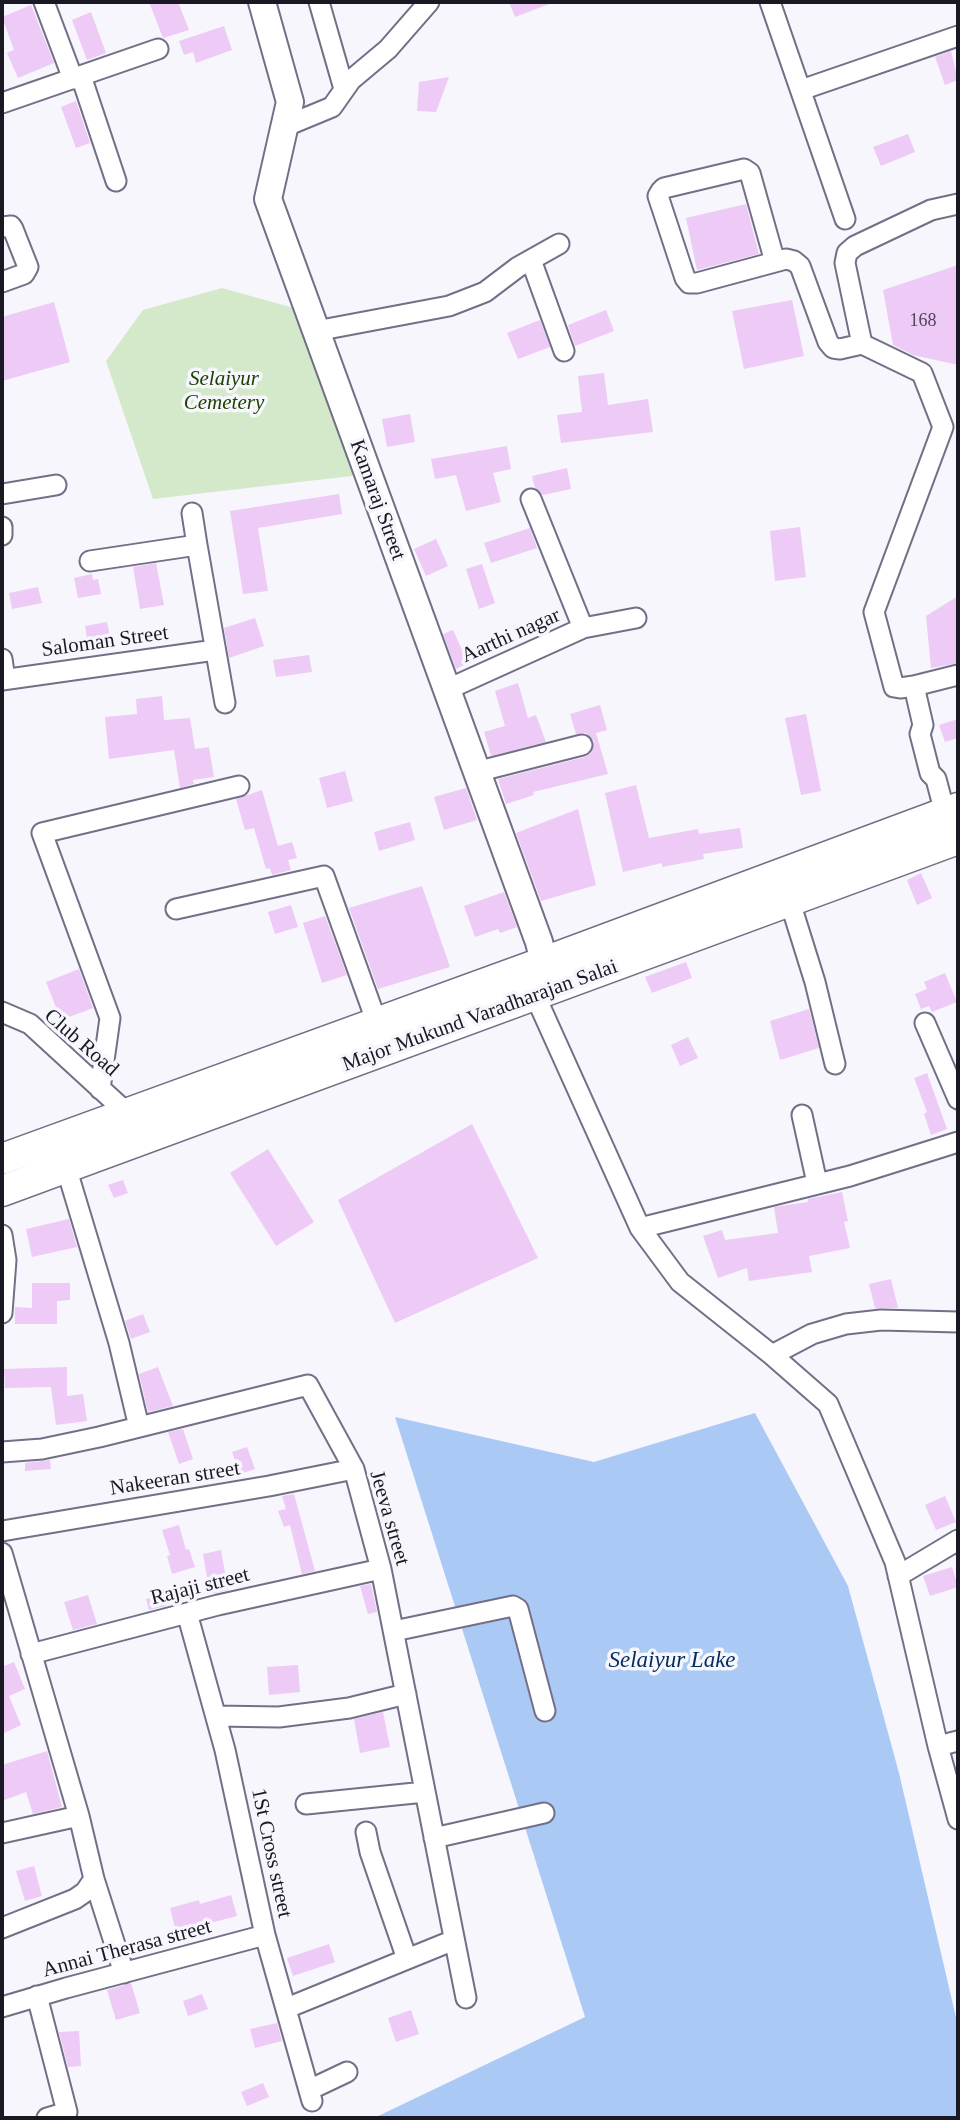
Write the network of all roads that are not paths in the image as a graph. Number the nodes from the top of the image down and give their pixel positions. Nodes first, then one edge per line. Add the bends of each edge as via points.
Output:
1 (44, 2) edge
2 (262, 2) edge
3 (319, 2) edge
4 (429, 2) edge
5 (771, 2) edge
6 (958, 36) edge
7 (158, 49) dead end
8 (76, 78) junction
9 (344, 89) junction
10 (801, 90) junction
11 (2, 103) edge
12 (286, 126) junction
13 (116, 181) dead end
14 (958, 204) edge
15 (845, 219) dead end
16 (2, 228) edge
17 (559, 244) dead end
18 (531, 260) junction
19 (775, 262) junction
20 (10, 279) edge
21 (316, 331) junction
22 (862, 344) junction
23 (564, 351) dead end
24 (56, 485) dead end
25 (2, 494) edge
26 (531, 499) dead end
27 (192, 513) dead end
28 (2, 527) edge
29 (2, 535) edge
30 (197, 545) junction
31 (90, 561) dead end
32 (636, 618) dead end
33 (583, 628) junction
34 (215, 650) junction
35 (2, 659) edge
36 (958, 676) edge
37 (3, 679) edge
38 (914, 686) junction
39 (446, 690) junction
40 (225, 703) dead end
41 (582, 745) dead end
42 (476, 772) junction
43 (240, 786) dead end
44 (954, 820) edge
45 (790, 902) junction
46 (176, 909) dead end
47 (544, 962) junction
48 (538, 995) junction
49 (2, 1012) edge
50 (377, 1023) junction
51 (925, 1023) dead end
52 (835, 1064) dead end
53 (100, 1088) junction
54 (958, 1099) edge
55 (127, 1113) junction
56 (802, 1115) dead end
57 (958, 1142) edge
58 (2, 1159) edge
59 (66, 1167) junction
60 (817, 1183) junction
61 (2, 1191) edge
62 (640, 1228) junction
63 (2, 1235) edge
64 (2, 1313) edge
65 (958, 1322) edge
66 (762, 1348) junction
67 (139, 1427) junction
68 (2, 1452) edge
69 (354, 1469) junction
70 (2, 1531) edge
71 (958, 1540) edge
72 (3, 1564) edge
73 (381, 1569) junction
74 (898, 1576) junction
75 (187, 1613) junction
76 (394, 1632) junction
77 (31, 1654) junction
78 (406, 1694) junction
79 (545, 1711) dead end
80 (216, 1716) junction
81 (958, 1741) edge
82 (938, 1746) junction
83 (425, 1792) junction
84 (306, 1804) dead end
85 (544, 1813) dead end
86 (79, 1816) junction
87 (958, 1819) edge
88 (366, 1832) dead end
89 (2, 1833) edge
90 (434, 1838) junction
91 (94, 1879) junction
92 (2, 1928) edge
93 (265, 1935) junction
94 (454, 1940) junction
95 (407, 1959) junction
96 (124, 1973) junction
97 (37, 1996) junction
98 (466, 1998) dead end
99 (2, 2007) edge
100 (287, 2008) junction
101 (347, 2073) dead end
102 (68, 2115) edge
103 (47, 2118) edge

1 - 8 street
2 - 12 street, Kamaraj Street via 290,102
3 - 9 street
4 - 9 street via 388,49
5 - 10 street
6 - 10 street
7 - 8 street
8 - 11 street
8 - 13 street
9 - 12 street via 332,107
10 - 15 street
12 - 21 street, Kamaraj Street via 268,199
14 - 22 street via 932,210 847,253 845,263
16 - 20 street via 11,226 27,262 27,271
17 - 18 street
18 - 21 street via 485,292 449,306
18 - 23 street
19 - 19 street via 689,284 658,197 661,191 744,169 750,173
19 - 22 street via 786,259 800,266 833,348
21 - 39 street, Kamaraj Street
22 - 38 street via 922,373 943,426 874,612 894,687
24 - 25 street
26 - 33 street
27 - 30 street
28 - 29 street
30 - 31 street
30 - 34 street
32 - 33 street, Aarthi nagar
33 - 39 street, Aarthi nagar
34 - 37 street, Saloman Street
34 - 40 street
35 - 37 street
36 - 38 street
38 - 44 street via 940,769 936,779
39 - 42 street, Kamaraj Street
41 - 42 street
42 - 47 street, Kamaraj Street
43 - 53 street via 42,832 110,1018
44 - 45 main road, Major Mukund Varadharajan Salai
44 - 47 main road, Major Mukund Varadharajan Salai
45 - 48 main road, Major Mukund Varadharajan Salai
45 - 52 street
46 - 50 street via 324,876
47 - 48 street, Kamaraj Street
47 - 50 main road, Major Mukund Varadharajan Salai
48 - 59 main road, Major Mukund Varadharajan Salai
48 - 62 street
49 - 53 street, Club Road via 30,1024
50 - 55 main road, Major Mukund Varadharajan Salai
51 - 54 street
53 - 55 street, Club Road
55 - 58 main road, Major Mukund Varadharajan Salai
56 - 60 street
57 - 60 street
59 - 61 main road, Major Mukund Varadharajan Salai
59 - 67 street
60 - 62 street
62 - 66 street via 680,1282
63 - 64 street via 6,1260
65 - 66 street via 846,1324
66 - 74 street via 828,1404
67 - 68 street, Jeeva street via 42,1449
67 - 69 street, Jeeva street via 308,1385
69 - 70 street, Nakeeran street
69 - 73 street, Jeeva street
71 - 74 street
72 - 77 street
73 - 75 street, Rajaji street
73 - 76 street, Jeeva street
74 - 82 street
75 - 77 street, Rajaji street
75 - 80 street, 1St Cross street
76 - 78 street, Jeeva street
76 - 79 street via 513,1606 518,1609
77 - 86 street
78 - 80 street via 349,1708 279,1717
78 - 83 street, Jeeva street
80 - 93 street, 1St Cross street
81 - 82 street
82 - 87 street
83 - 84 street
83 - 90 street, Jeeva street
85 - 90 street
86 - 89 street
86 - 91 street
88 - 95 street
90 - 94 street, Jeeva street
91 - 92 street via 75,1899
91 - 96 street
93 - 96 street, Annai Therasa street
93 - 100 street, 1St Cross street
94 - 95 street
94 - 98 street, Jeeva street
95 - 100 street
96 - 97 street, Annai Therasa street
97 - 99 street, Annai Therasa street
97 - 102 street
100 - 101 street, 1St Cross street via 310,2096
102 - 103 street

